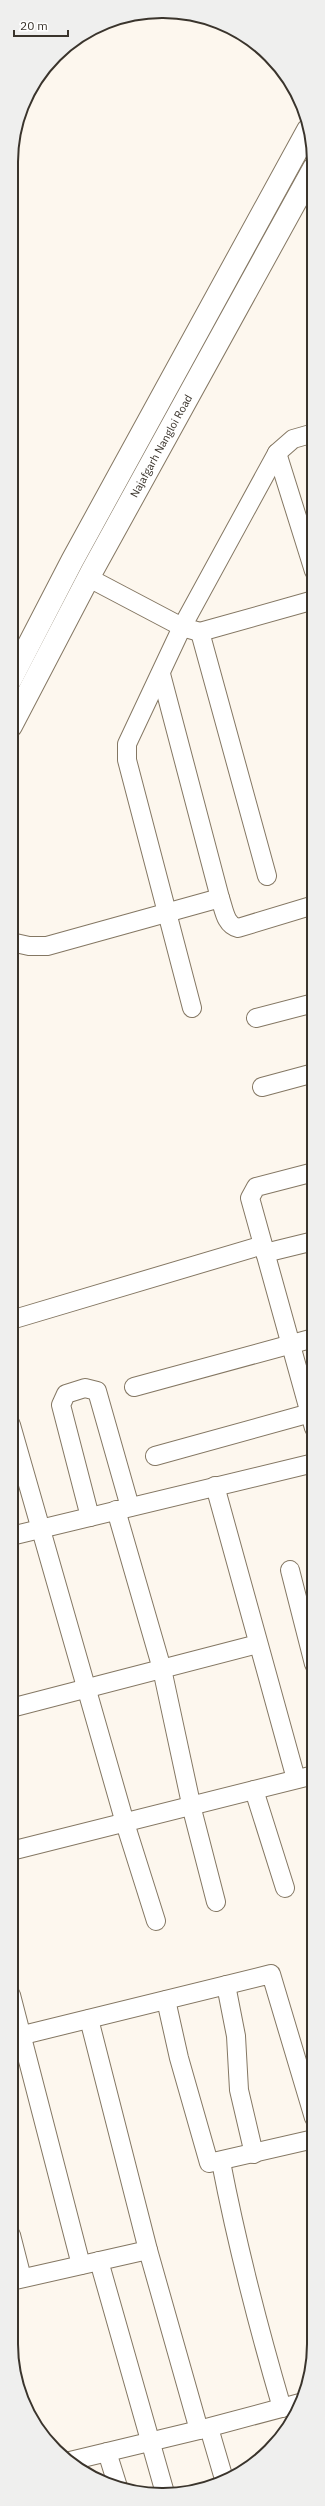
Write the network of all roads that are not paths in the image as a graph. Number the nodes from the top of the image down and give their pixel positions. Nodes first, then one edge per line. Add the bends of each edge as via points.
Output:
1 (304, 136) edge
2 (307, 181) edge
3 (307, 435) edge
4 (277, 453) junction
5 (307, 549) edge
6 (89, 578) junction
7 (307, 602) edge
8 (182, 627) junction
9 (200, 632) junction
10 (18, 665) edge
11 (161, 674) junction
12 (18, 713) edge
13 (267, 876) dead end
14 (220, 898) junction
15 (307, 907) edge
16 (168, 913) junction
17 (18, 944) edge
18 (307, 1005) edge
19 (192, 1008) dead end
20 (256, 1018) dead end
21 (307, 1075) edge
22 (262, 1087) dead end
23 (307, 1174) edge
24 (307, 1242) edge
25 (264, 1249) junction
26 (18, 1318) edge
27 (307, 1340) edge
28 (291, 1344) junction
29 (134, 1387) dead end
30 (307, 1400) edge
31 (307, 1419) edge
32 (18, 1450) edge
33 (155, 1456) dead end
34 (307, 1465) edge
35 (215, 1486) junction
36 (123, 1509) junction
37 (90, 1517) junction
38 (40, 1529) junction
39 (18, 1534) edge
40 (290, 1570) dead end
41 (307, 1637) edge
42 (258, 1644) junction
43 (162, 1669) junction
44 (86, 1688) junction
45 (18, 1706) edge
46 (307, 1777) edge
47 (296, 1779) junction
48 (254, 1790) junction
49 (192, 1805) junction
50 (125, 1823) junction
51 (18, 1849) edge
52 (285, 1888) dead end
53 (216, 1902) dead end
54 (156, 1920) dead end
55 (226, 1985) junction
56 (166, 2000) junction
57 (89, 2019) junction
58 (18, 2037) edge
59 (18, 2044) edge
60 (307, 2094) edge
61 (307, 2141) edge
62 (254, 2154) junction
63 (221, 2162) junction
64 (148, 2250) junction
65 (99, 2261) junction
66 (81, 2265) junction
67 (18, 2280) edge
68 (293, 2405) edge
69 (282, 2408) junction
70 (204, 2429) junction
71 (150, 2442) junction
72 (107, 2452) junction
73 (77, 2459) edge
74 (222, 2475) edge
75 (116, 2480) edge
76 (164, 2488) edge

1 - 10 main road, Najafgarh Nangloi Road via 72,561
2 - 6 main road, Najafgarh Nangloi Road
3 - 4 street via 293,439
4 - 5 street
4 - 8 street
6 - 8 street
6 - 12 main road, Najafgarh Nangloi Road
7 - 9 street
8 - 9 street
8 - 11 street
9 - 13 street
11 - 14 street
11 - 16 street via 131,732 127,744 127,760
14 - 15 street via 228,923 238,928
14 - 16 street
16 - 17 street via 47,946
16 - 19 street
18 - 20 street
21 - 22 street
23 - 25 street via 256,1187 251,1192 250,1198
24 - 25 street
25 - 26 street
25 - 28 street
27 - 28 street
28 - 29 street
28 - 30 street
31 - 33 street
32 - 38 street
34 - 35 street
35 - 36 street
35 - 42 street
36 - 37 street
36 - 37 street via 97,1391 85,1388 66,1394 62,1405
36 - 43 street
37 - 38 street
38 - 39 street
38 - 44 street
40 - 41 street
42 - 43 street
42 - 47 street
43 - 44 street
43 - 49 street
44 - 45 street
44 - 50 street
46 - 47 street
47 - 48 street
48 - 49 street
48 - 52 street
49 - 50 street
49 - 53 street
50 - 51 street
50 - 54 street
55 - 56 street
55 - 60 street via 266,1974 273,1976
55 - 62 street via 236,2036 240,2090
56 - 57 street
56 - 63 street via 207,2160 209,2163
57 - 58 street
57 - 64 street
59 - 66 street
61 - 62 street
62 - 63 street
63 - 69 street via 253,2307
64 - 65 street
64 - 70 street
65 - 66 street
65 - 71 street
66 - 67 street
68 - 69 street
69 - 70 street
70 - 71 street
70 - 74 street
71 - 72 street
71 - 76 street
72 - 73 street
72 - 75 street

